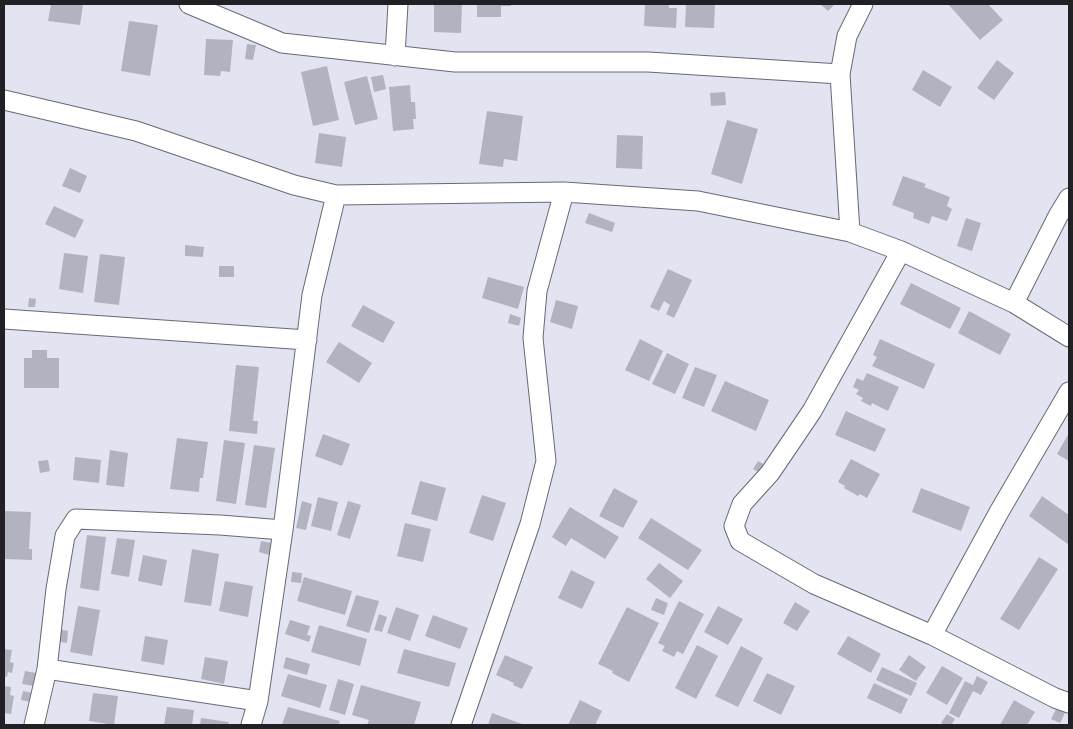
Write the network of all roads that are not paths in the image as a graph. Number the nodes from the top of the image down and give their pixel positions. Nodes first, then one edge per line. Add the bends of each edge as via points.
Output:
1 (189, 4) edge
2 (398, 4) edge
3 (863, 4) edge
4 (395, 56) junction
5 (840, 74) junction
6 (4, 100) edge
7 (564, 192) junction
8 (336, 195) junction
9 (1069, 198) edge
10 (850, 232) junction
11 (901, 251) junction
12 (1014, 303) junction
13 (4, 319) edge
14 (1069, 337) edge
15 (307, 340) junction
16 (1069, 392) edge
17 (283, 530) junction
18 (932, 635) junction
19 (47, 669) junction
20 (258, 701) junction
21 (1069, 703) edge
22 (34, 725) edge
23 (251, 725) edge
24 (461, 725) edge

1 - 4 street via 282,42
2 - 4 street
3 - 5 street via 847,36
4 - 5 street via 455,62 648,62
5 - 10 street
6 - 8 street via 136,131 294,185
7 - 8 street
7 - 10 street via 698,201
7 - 24 street via 537,291 533,338 546,461 530,524
8 - 15 street via 312,295
9 - 12 street
10 - 11 street
11 - 12 street
11 - 18 street via 812,411 770,473 742,504 734,526 740,540 814,584
12 - 14 street
13 - 15 street
15 - 17 street
16 - 18 street
17 - 19 street via 76,519 65,536
17 - 20 street
18 - 21 street
19 - 20 street
19 - 22 street
20 - 23 street

